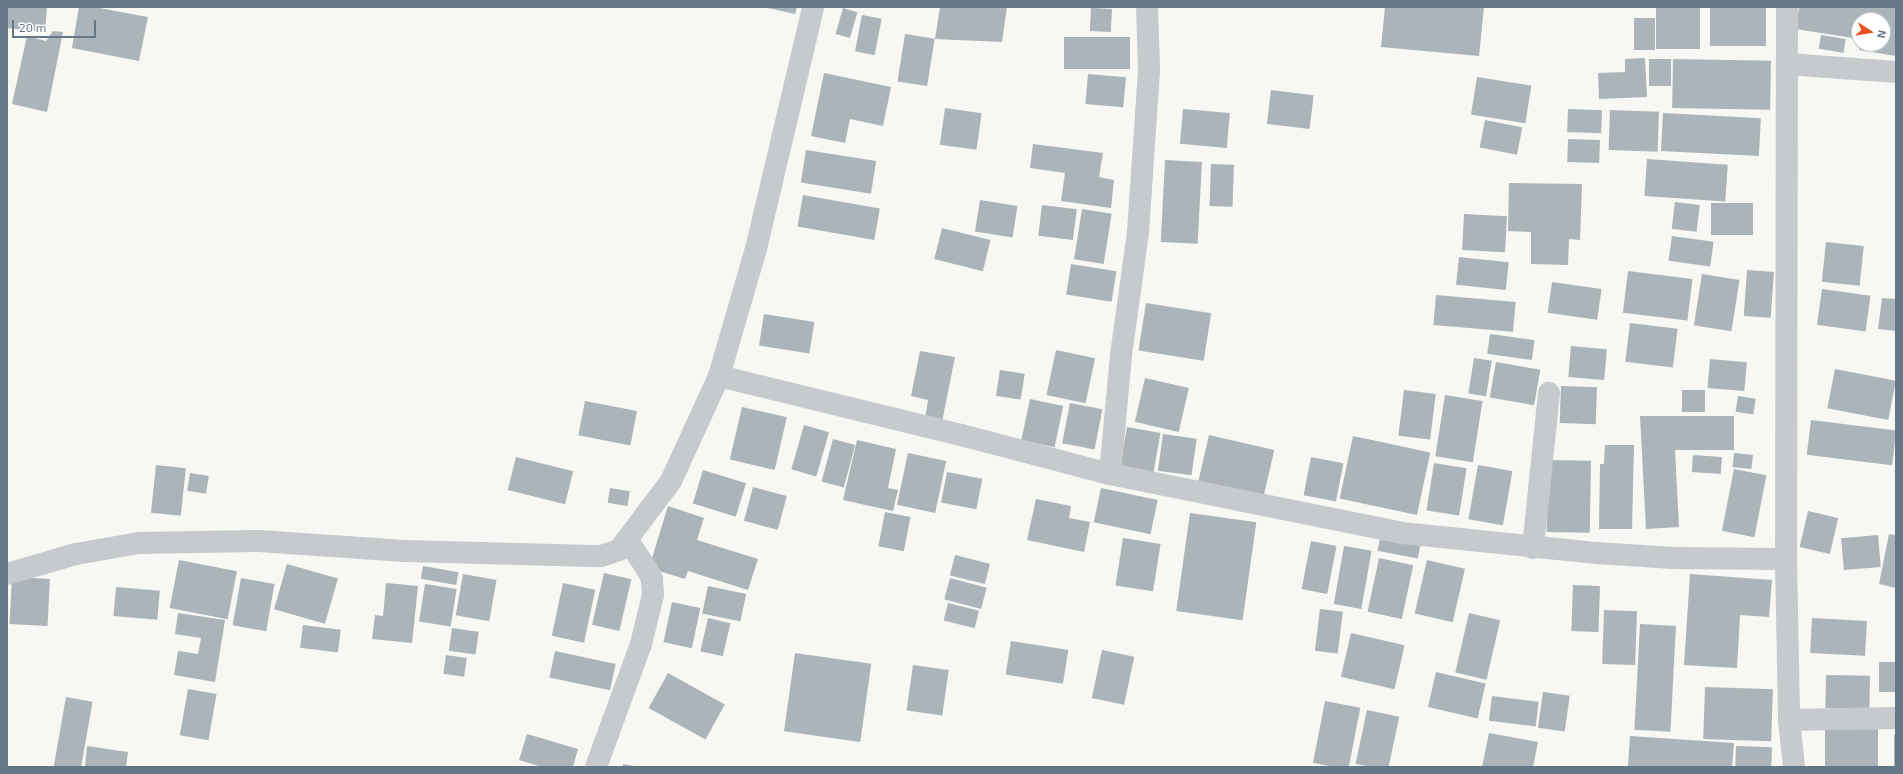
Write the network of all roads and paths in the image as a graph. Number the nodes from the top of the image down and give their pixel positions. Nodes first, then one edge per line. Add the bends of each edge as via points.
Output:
1 (813, 7) edge
2 (1147, 7) edge
3 (1787, 7) edge
4 (1788, 64) junction
5 (1896, 72) edge
6 (718, 376) junction
7 (1549, 393) dead end
8 (1110, 474) junction
9 (628, 541) junction
10 (1533, 548) junction
11 (1786, 559) junction
12 (7, 574) edge
13 (1896, 718) edge
14 (1789, 720) junction
15 (596, 767) edge
16 (1794, 767) edge

1 - 6 street via 756,249
2 - 8 street via 1149,69 1138,232 1121,355
3 - 4 street
4 - 5 street
4 - 11 street
6 - 8 street
6 - 9 street via 671,480
7 - 10 street
8 - 10 street via 1395,532
9 - 12 street via 611,554 601,556 405,551 259,541 139,543 76,554
9 - 15 street via 652,579 653,594 641,644
10 - 11 street via 1673,558
11 - 14 street
13 - 14 street
14 - 16 street

